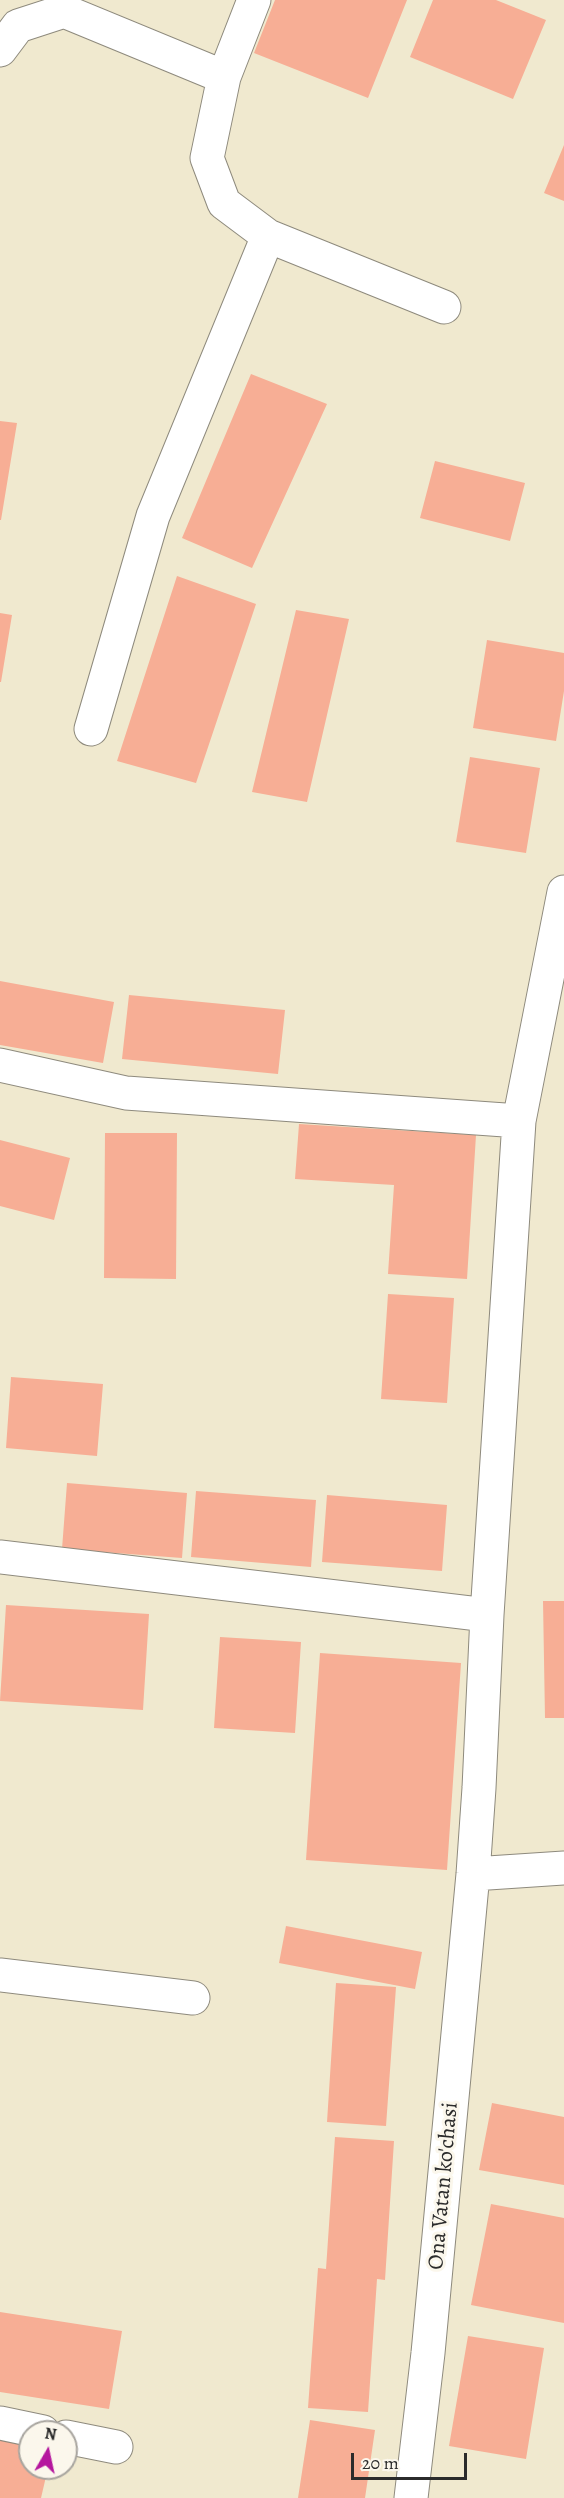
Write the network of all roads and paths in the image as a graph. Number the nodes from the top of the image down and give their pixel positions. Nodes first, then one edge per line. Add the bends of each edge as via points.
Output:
1 (254, 0) edge
2 (0, 50) edge
3 (224, 77) junction
4 (268, 236) junction
5 (444, 307) dead end
6 (91, 729) dead end
7 (564, 892) edge
8 (0, 1065) edge
9 (519, 1121) junction
10 (0, 1557) edge
11 (487, 1615) junction
12 (564, 1868) edge
13 (473, 1874) junction
14 (0, 1975) edge
15 (193, 1998) dead end
16 (0, 2423) edge
17 (18, 2427) edge
18 (78, 2439) edge
19 (116, 2447) dead end
20 (411, 2498) edge

1 - 3 street
2 - 3 street via 18,26 64,11
3 - 4 street via 207,158 224,203
4 - 5 street
4 - 6 street via 153,516
7 - 9 street, Ona Vatan ko'chasi
8 - 9 street via 126,1093
9 - 11 street, Ona Vatan ko'chasi
10 - 11 street
11 - 13 street, Ona Vatan ko'chasi
12 - 13 street
13 - 20 street, Ona Vatan ko'chasi
14 - 15 street
16 - 17 street
18 - 19 street

